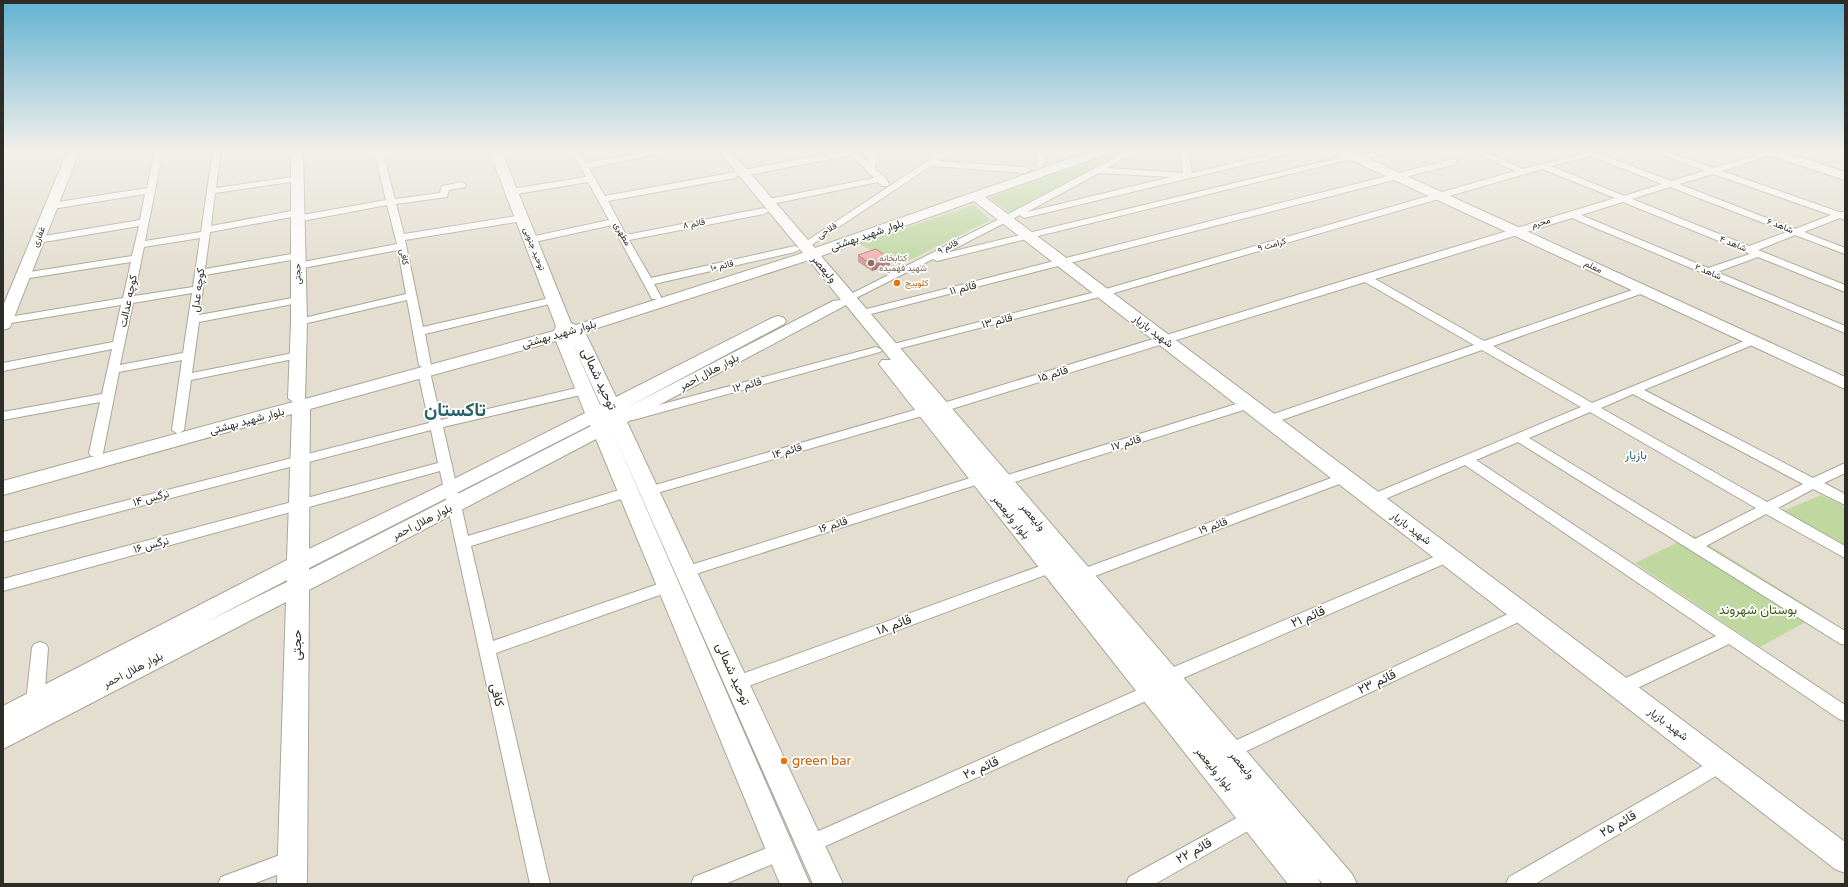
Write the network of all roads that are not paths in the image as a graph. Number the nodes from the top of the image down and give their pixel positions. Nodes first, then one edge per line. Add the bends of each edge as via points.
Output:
1 (58, 191) edge
2 (141, 191) edge
3 (150, 191) edge
4 (211, 191) edge
5 (297, 191) edge
6 (388, 191) edge
7 (445, 191) edge
8 (516, 191) edge
9 (598, 191) edge
10 (644, 191) edge
11 (754, 191) edge
12 (829, 191) edge
13 (889, 191) edge
14 (969, 191) edge
15 (992, 191) edge
16 (1057, 191) edge
17 (1123, 191) edge
18 (1213, 191) edge
19 (1342, 191) edge
20 (1429, 191) edge
21 (1459, 191) edge
22 (1605, 191) edge
23 (1645, 191) edge
24 (1689, 191) edge
25 (1773, 191) edge
26 (512, 192) joint
27 (977, 197) junction
28 (1441, 197) junction
29 (1622, 198) junction
30 (602, 199) junction
31 (390, 202) junction
32 (52, 206) junction
33 (766, 206) junction
34 (1571, 214) junction
35 (1843, 215) edge
36 (297, 216) junction
37 (522, 218) junction
38 (1006, 219) junction
39 (144, 222) junction
40 (615, 222) junction
41 (1515, 231) junction
42 (206, 232) junction
43 (1796, 232) junction
44 (1028, 236) junction
45 (624, 238) junction
46 (38, 240) junction
47 (530, 240) junction
48 (401, 242) junction
49 (139, 245) junction
50 (1749, 250) junction
51 (1845, 251) edge
52 (803, 252) junction
53 (1758, 254) junction
54 (136, 258) junction
55 (937, 258) dead end
56 (298, 261) junction
57 (1063, 263) junction
58 (1708, 272) junction
59 (200, 273) junction
60 (23, 276) junction
61 (1366, 278) junction
62 (648, 282) junction
63 (198, 289) junction
64 (1845, 289) edge
65 (1642, 290) junction
66 (1103, 293) junction
67 (412, 296) junction
68 (656, 296) junction
69 (839, 298) junction
70 (298, 300) junction
71 (554, 300) junction
72 (128, 301) junction
73 (863, 313) junction
74 (193, 320) junction
75 (299, 322) junction
76 (4, 323) edge
77 (567, 330) junction
78 (1845, 330) edge
79 (418, 332) junction
80 (1165, 340) junction
81 (1753, 341) junction
82 (119, 344) junction
83 (1483, 345) junction
84 (883, 349) junction
85 (188, 355) junction
86 (298, 355) junction
87 (3, 367) edge
88 (425, 368) junction
89 (113, 370) junction
90 (185, 378) junction
91 (1845, 384) edge
92 (585, 390) junction
93 (1634, 390) junction
94 (108, 397) junction
95 (299, 402) junction
96 (1249, 404) junction
97 (1591, 408) junction
98 (933, 409) junction
99 (3, 416) edge
100 (606, 417) junction
101 (1269, 420) junction
102 (436, 425) junction
103 (178, 430) junction
104 (1519, 437) junction
105 (96, 453) junction
106 (300, 460) junction
107 (1467, 460) junction
108 (445, 465) junction
109 (1845, 467) edge
110 (3, 475) edge
111 (1345, 477) junction
112 (980, 479) junction
113 (1003, 482) junction
114 (1813, 484) junction
115 (3, 488) edge
116 (639, 492) junction
117 (452, 497) junction
118 (1373, 499) junction
119 (1845, 500) edge
120 (299, 505) junction
121 (1766, 508) junction
122 (3, 537) edge
123 (462, 543) junction
124 (1694, 546) junction
125 (1845, 553) edge
126 (1448, 556) junction
127 (1051, 567) junction
128 (686, 572) junction
129 (298, 575) junction
130 (1082, 575) junction
131 (3, 585) edge
132 (669, 586) junction
133 (1523, 613) junction
134 (1729, 637) junction
135 (1845, 639) edge
136 (40, 648) dead end
137 (487, 650) junction
138 (1168, 677) junction
139 (737, 683) junction
140 (1621, 688) junction
141 (1151, 691) junction
142 (35, 702) junction
143 (1845, 714) edge
144 (3, 718) edge
145 (3, 738) edge
146 (1230, 752) junction
147 (1720, 764) junction
148 (1253, 818) junction
149 (810, 844) junction
150 (782, 851) junction
151 (293, 859) junction
152 (1845, 859) edge
153 (228, 884) edge
154 (292, 884) edge
155 (540, 884) edge
156 (700, 884) edge
157 (796, 884) edge
158 (828, 884) edge
159 (1136, 884) edge
160 (1306, 884) edge
161 (1342, 884) edge
162 (1516, 884) edge

1 - 32 street, غفاری
2 - 32 street
3 - 39 street, کوچه عدالت
4 - 42 street, کوچه عدل
5 - 36 street, حجتی
6 - 31 street, کافی
7 - 31 street via 444,195
8 - 26 street
9 - 30 street, مطهری
10 - 30 street
11 - 33 street, بلوار ولیعصر
12 - 33 street
13 - 52 street, فلاحی
14 - 52 street, بلوار شهید بهشتی
15 - 27 street, بلوار شهید بهشتی
16 - 38 street
17 - 38 street
18 - 44 street
19 - 57 street, قائم ۱۱
20 - 28 street, معلم
21 - 28 street, کرامت ۹
22 - 29 street, شاهد ۴
23 - 29 street, محرم
24 - 43 street, شاهد ۶
25 - 35 street
26 - 37 street, توحید جنوبی
27 - 38 street, شهید بازیار
27 - 52 street, بلوار شهید بهشتی
28 - 41 street, معلم
28 - 66 street, کرامت ۹
29 - 34 street, محرم
29 - 50 street, شاهد ۴
30 - 40 street, مطهری
31 - 36 street
31 - 48 street, کافی
32 - 46 street, غفاری
33 - 45 street, قائم ۸
33 - 52 street, بلوار ولیعصر
34 - 41 street, محرم
34 - 58 street, شاهد ۲
35 - 43 street
36 - 42 street
36 - 56 street, حجتی
37 - 47 street, توحید جنوبی
37 - 48 street
38 - 44 street, شهید بازیار
38 - 69 street, قائم ۹
39 - 46 street
39 - 49 street, کوچه عدالت
40 - 45 street, مطهری
40 - 47 street
41 - 61 street, محرم
41 - 65 street, معلم
42 - 49 street
42 - 59 street, کوچه عدل
43 - 50 street
43 - 51 street, شاهد ۶
44 - 55 street
44 - 57 street, شهید بازیار
45 - 62 street, مطهری
46 - 60 street, غفاری
47 - 71 street, توحید جنوبی
48 - 56 street
48 - 67 street, کافی
49 - 54 street, کوچه عدالت
50 - 53 street, شاهد ۴
52 - 62 street, قائم ۱۰
52 - 68 street, بلوار شهید بهشتی
52 - 69 street, بلوار ولیعصر
52 - 77 street, بلوار شهید بهشتی
53 - 58 street
53 - 64 street, شاهد ۴
54 - 60 street
54 - 72 street, کوچه عدالت
56 - 59 street
56 - 70 street, حجتی
57 - 66 street, شهید بازیار
57 - 73 street, قائم ۱۱
58 - 78 street, شاهد ۲
59 - 63 street, کوچه عدل
60 - 76 street, غفاری
61 - 80 street, قائم ۱۵
61 - 83 street
62 - 68 street, مطهری
63 - 72 street
63 - 74 street, کوچه عدل
65 - 81 street, معلم
65 - 83 street
66 - 80 street, شهید بازیار
66 - 84 street, قائم ۱۳
67 - 75 street
67 - 79 street, کافی
68 - 77 street, بلوار شهید بهشتی
69 - 73 street
69 - 84 street, بلوار ولیعصر
69 - 100 street, بلوار هلال احمر
70 - 74 street
70 - 75 street, حجتی
71 - 77 street, توحید جنوبی
71 - 79 street
72 - 76 street
72 - 82 street, کوچه عدالت
73 - 84 street
74 - 85 street, کوچه عدل
75 - 86 street, حجتی
77 - 88 street, بلوار شهید بهشتی
77 - 92 street, توحید شمالی
77 - 100 street, توحید شمالی
79 - 88 street, کافی
80 - 96 street, شهید بازیار
80 - 98 street, قائم ۱۵
81 - 91 street, معلم
81 - 93 street
82 - 87 street
82 - 89 street, کوچه عدالت
83 - 97 street
83 - 101 street
84 - 98 street, بلوار ولیعصر
84 - 100 street, قائم ۱۲
85 - 89 street
85 - 90 street, کوچه عدل
86 - 90 street
86 - 95 street, حجتی
88 - 95 street, بلوار شهید بهشتی
88 - 102 street, کافی
89 - 94 street, کوچه عدالت
90 - 103 street, کوچه عدل
92 - 100 street, توحید شمالی
92 - 102 street, نرگس ۱۴
93 - 97 street
93 - 114 street
94 - 99 street
94 - 105 street, کوچه عدالت
95 - 103 street, بلوار شهید بهشتی
95 - 106 street, حجتی
95 - 115 street, بلوار شهید بهشتی
96 - 101 street, شهید بازیار
96 - 113 street, قائم ۱۷
97 - 104 street
97 - 121 street
98 - 112 street, بلوار ولیعصر
98 - 113 street, ولیعصر
98 - 116 street, قائم ۱۴
100 - 116 street, توحید شمالی
100 - 117 street, بلوار هلال احمر
101 - 111 street, شهید بازیار
102 - 106 street, نرگس ۱۴
102 - 108 street, کافی
103 - 105 street, بلوار شهید بهشتی
104 - 107 street
104 - 124 street
105 - 110 street, بلوار شهید بهشتی
106 - 120 street, حجتی
106 - 122 street, نرگس ۱۴
107 - 118 street
107 - 134 street
108 - 117 street, کافی
108 - 120 street, نرگس ۱۶
109 - 114 street
111 - 118 street, شهید بازیار
111 - 130 street, قائم ۱۹
112 - 127 street, بلوار ولیعصر
112 - 128 street, قائم ۱۶
113 - 130 street, ولیعصر
114 - 119 street
114 - 121 street
116 - 123 street, قائم ۱۴
116 - 128 street, توحید شمالی
116 - 132 street, توحید شمالی
117 - 123 street, کافی
117 - 129 street, بلوار هلال احمر
118 - 126 street, شهید بازیار
120 - 129 street, حجتی
120 - 131 street, نرگس ۱۶
121 - 124 street
121 - 125 street
123 - 137 street, کافی
124 - 135 street
126 - 133 street, شهید بازیار
126 - 138 street, قائم ۲۱
127 - 139 street, قائم ۱۸
127 - 141 street, بلوار ولیعصر
128 - 139 street, توحید شمالی
129 - 142 street, بلوار هلال احمر
129 - 145 street, بلوار هلال احمر
129 - 151 street, حجتی
130 - 138 street, ولیعصر
132 - 137 street
132 - 150 street, توحید شمالی
133 - 140 street, شهید بازیار
133 - 146 street, قائم ۲۳
134 - 140 street
134 - 143 street
136 - 142 street
137 - 155 street, کافی
138 - 146 street, ولیعصر
139 - 149 street, توحید شمالی
140 - 147 street, شهید بازیار
141 - 148 street, بلوار ولیعصر
141 - 149 street, قائم ۲۰
142 - 144 street, بلوار هلال احمر
146 - 161 street, ولیعصر
147 - 152 street, شهید بازیار
147 - 162 street, قائم ۲۵
148 - 159 street, قائم ۲۲
148 - 160 street, بلوار ولیعصر
149 - 158 street, توحید شمالی
150 - 156 street
150 - 157 street, توحید شمالی
151 - 153 street
151 - 154 street, حجتی

